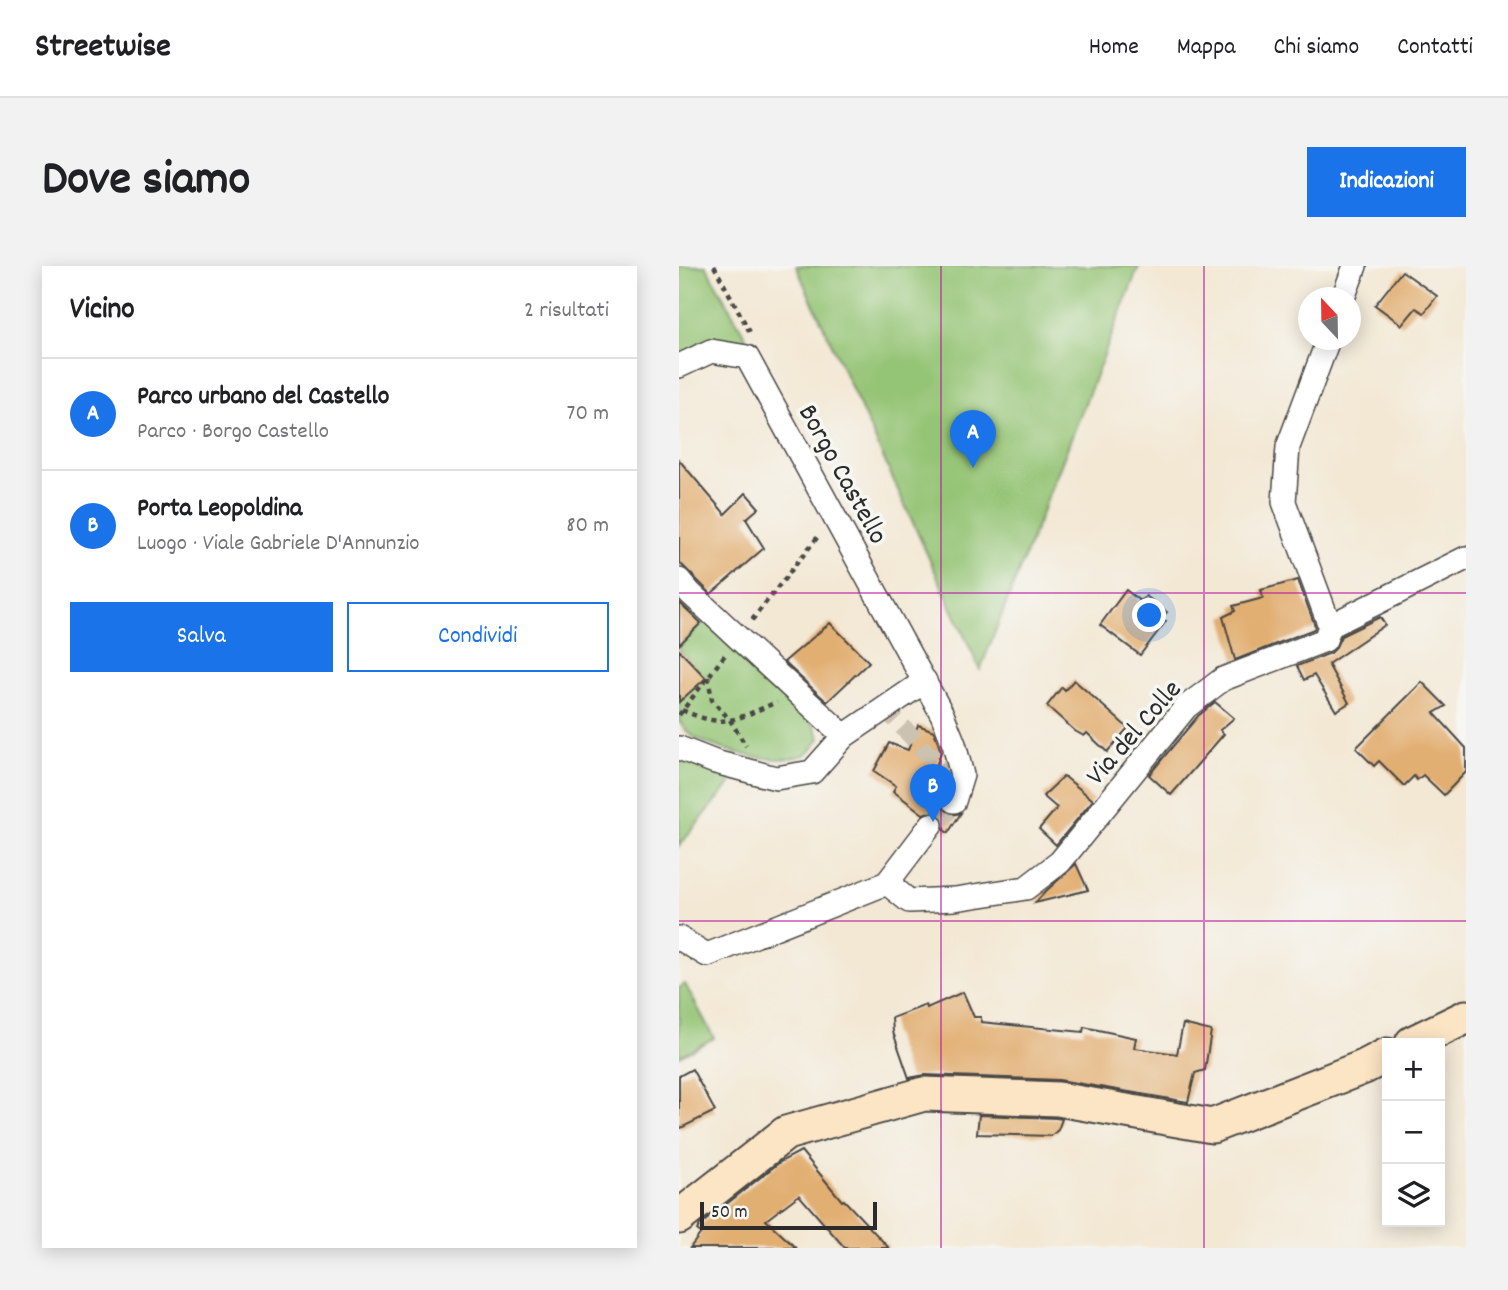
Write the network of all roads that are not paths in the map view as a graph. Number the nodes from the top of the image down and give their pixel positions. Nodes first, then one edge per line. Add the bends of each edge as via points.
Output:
1 (1355, 266) edge
2 (1347, 287) edge
3 (1324, 350) edge
4 (679, 366) edge
5 (1466, 558) edge
6 (679, 580) edge
7 (1330, 626) junction
8 (925, 681) junction
9 (844, 736) junction
10 (679, 748) edge
11 (954, 801) tunnel mouth
12 (931, 825) tunnel mouth
13 (887, 883) junction
14 (679, 938) edge
15 (1466, 1017) edge
16 (1422, 1038) edge
17 (1382, 1058) edge
18 (679, 1217) edge

1 - 2 street
3 - 7 street via 1288,447 1284,502
4 - 8 street, Borgo Castello via 711,351 747,357
5 - 7 street, Via del Colle
6 - 9 street
7 - 13 street, Via del Colle via 1325,640 1223,679 1186,707 1067,853 1026,888 909,901
8 - 9 street
8 - 11 street, Borgo Castello via 957,754 962,775
9 - 10 street via 812,772 776,778
12 - 13 street
13 - 14 street via 706,955
15 - 16 main road
17 - 18 main road via 1212,1126 1058,1099 924,1094 786,1133

